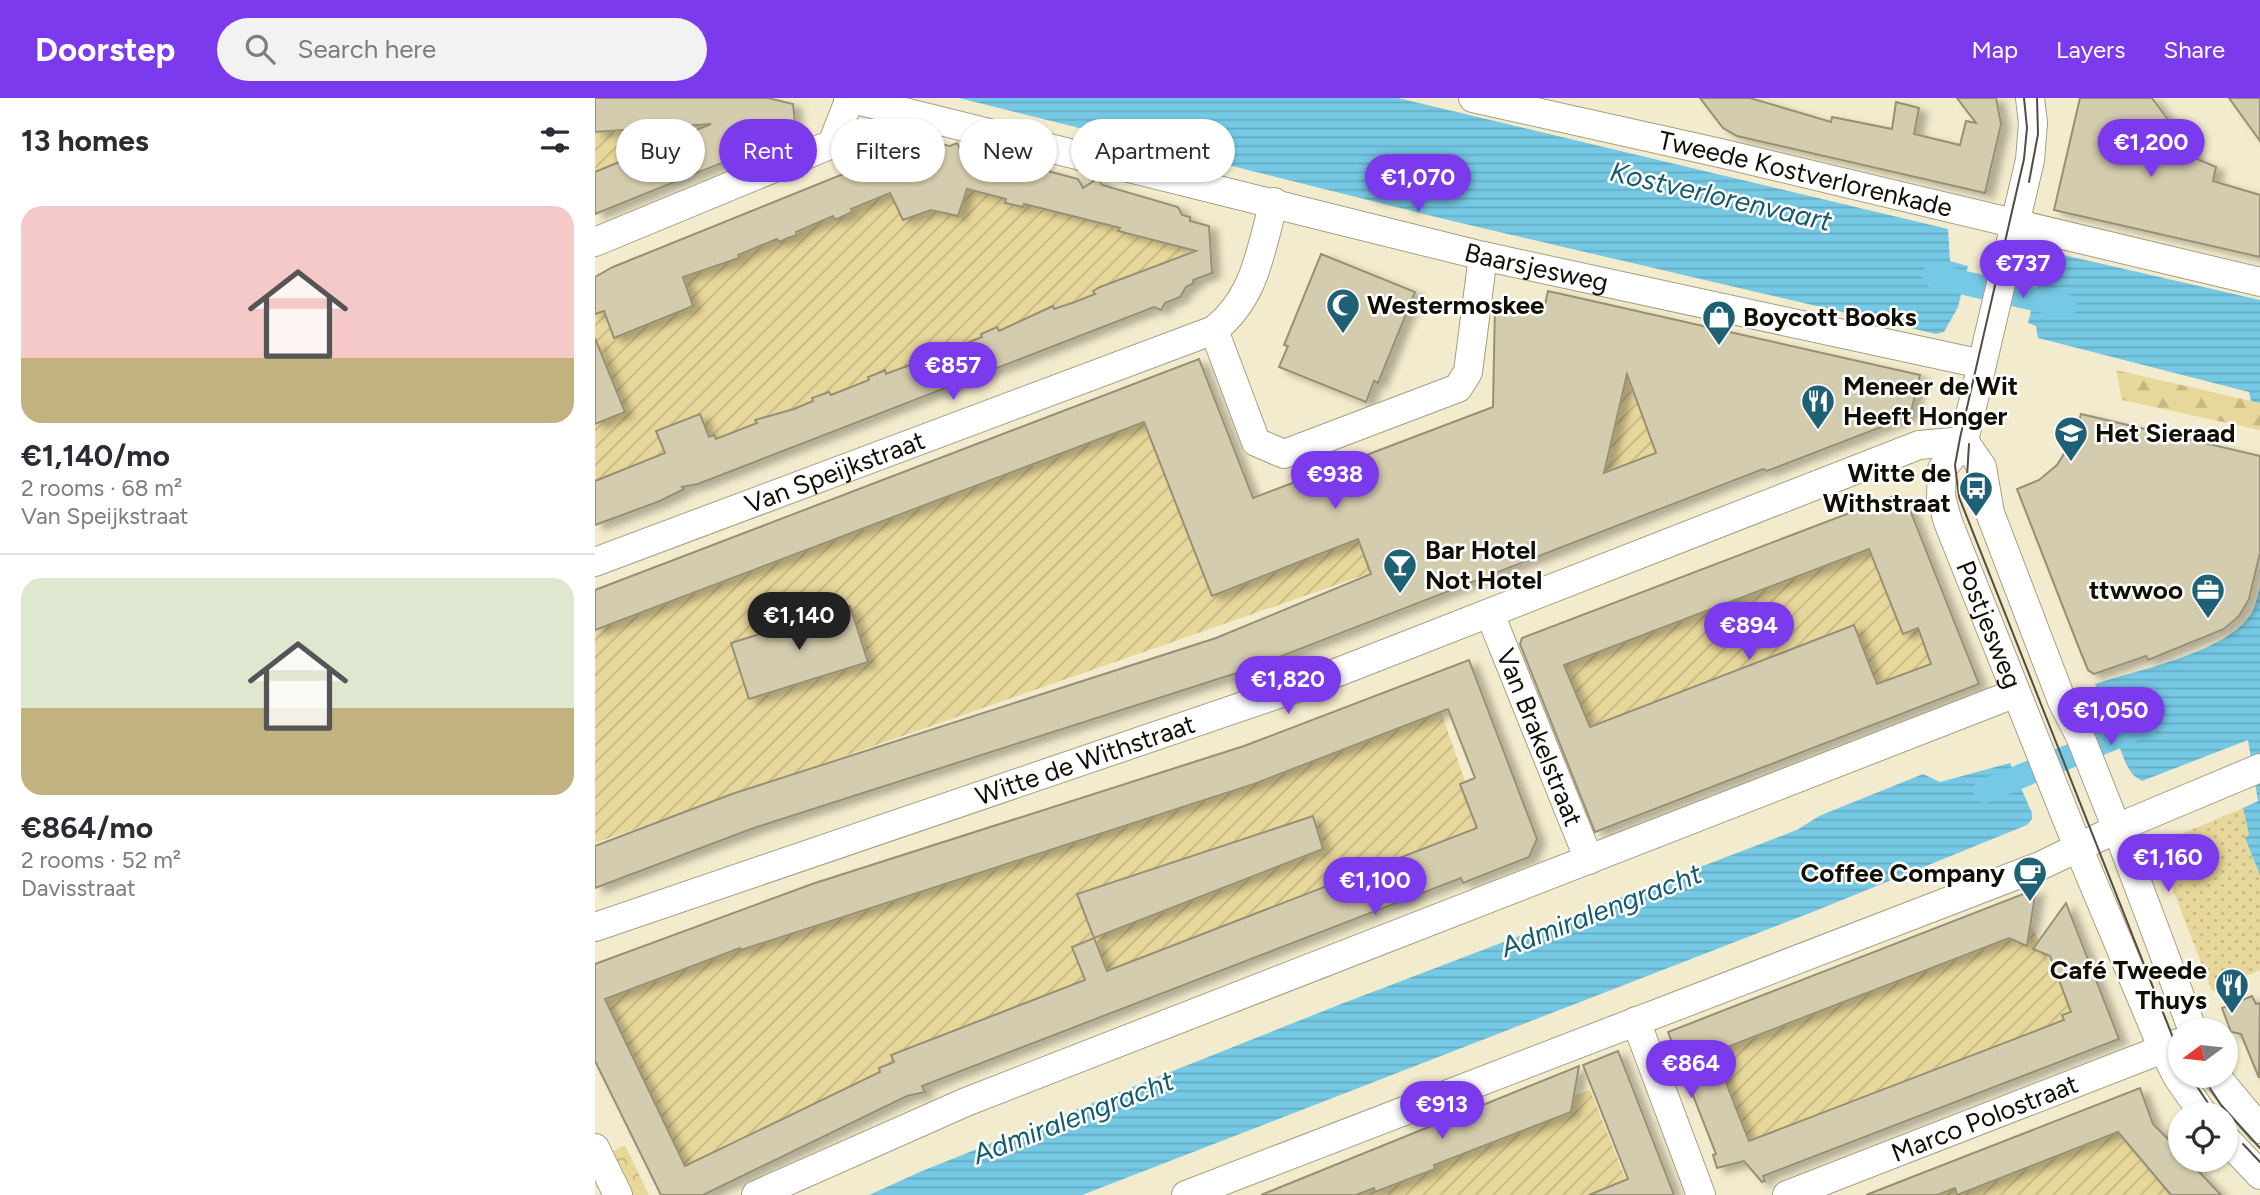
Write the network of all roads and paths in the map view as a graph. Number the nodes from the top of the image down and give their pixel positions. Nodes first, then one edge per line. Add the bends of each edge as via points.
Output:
1 (849, 98) edge
2 (1473, 98) edge
3 (2030, 98) edge
4 (1586, 111) edge
5 (1274, 202) junction
6 (2014, 225) junction
7 (595, 242) edge
8 (1483, 256) junction
9 (2260, 282) edge
10 (1214, 330) junction
11 (1982, 364) junction
12 (1964, 440) junction
13 (595, 562) edge
14 (1490, 614) junction
15 (2016, 693) junction
16 (2251, 772) edge
17 (2099, 838) junction
18 (1590, 860) junction
19 (595, 927) edge
20 (2187, 1018) edge
21 (1636, 1021) junction
22 (2168, 1035) edge
23 (2168, 1048) edge
24 (2226, 1088) edge
25 (2260, 1129) edge
26 (595, 1149) edge
27 (2238, 1152) edge
28 (2260, 1175) edge
29 (618, 1195) edge
30 (756, 1195) edge
31 (1186, 1195) edge
32 (1701, 1195) edge
33 (1787, 1195) edge

1 - 5 street, Baarsjesweg
1 - 7 street via 832,144
2 - 4 street, Tweede Kostverlorenkade
3 - 6 street, Postjesweg via 2030,160
4 - 6 street, Tweede Kostverlorenkade via 1720,153
5 - 8 street, Baarsjesweg
5 - 10 street, Van Speijkstraat via 1249,289 1233,315
6 - 9 street, Tweede Kostverlorenkade
6 - 11 street, Postjesweg
8 - 10 street via 1468,372 1458,388 1284,454 1256,442
8 - 11 street, Baarsjesweg
10 - 13 street, Van Speijkstraat
11 - 12 street, Postjesweg
12 - 14 street, Witte de Withstraat via 1919,445 1894,454
12 - 15 street, Postjesweg via 1942,469 1941,497
12 - 17 street, Postjesweg via 1982,467 1990,513 2096,776
14 - 18 street, Van Brakelstraat
14 - 19 street, Witte de Withstraat via 1305,685
15 - 17 street, Postjesweg via 2056,792
15 - 18 street
16 - 17 street
17 - 20 street, Postjesweg
17 - 21 street via 2040,866
17 - 22 street, Postjesweg
18 - 30 street via 967,1102
21 - 31 street
21 - 32 street
23 - 33 street, Marco Polostraat
24 - 25 street
26 - 29 street
27 - 28 street

